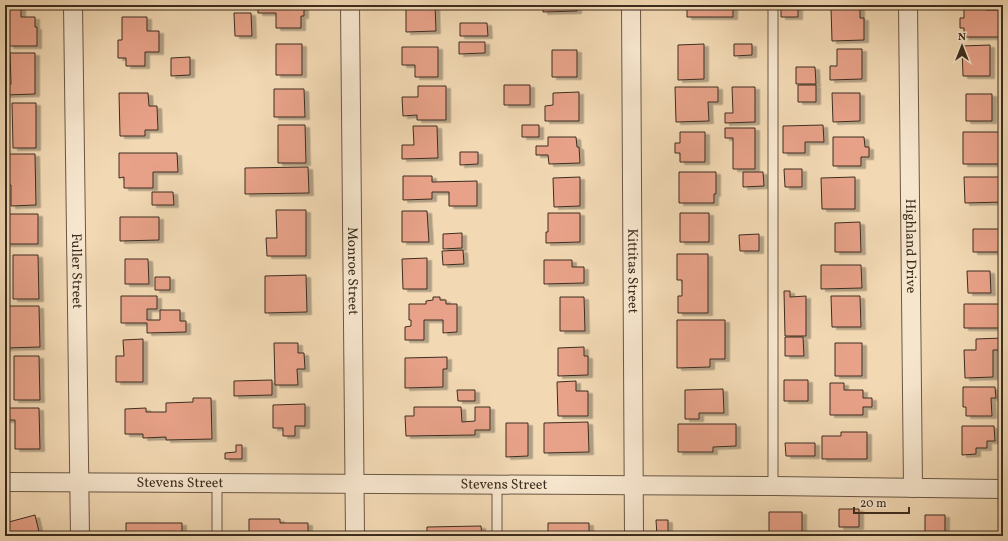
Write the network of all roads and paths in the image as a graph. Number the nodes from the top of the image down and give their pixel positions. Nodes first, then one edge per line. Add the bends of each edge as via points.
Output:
1 (73, 5) edge
2 (350, 5) edge
3 (631, 5) edge
4 (773, 5) edge
5 (908, 5) edge
6 (5, 482) edge
7 (81, 482) junction
8 (217, 483) junction
9 (354, 484) junction
10 (497, 485) junction
11 (635, 485) junction
12 (773, 486) junction
13 (913, 488) junction
14 (1003, 489) edge
15 (80, 536) edge
16 (217, 536) edge
17 (355, 536) edge
18 (497, 536) edge
19 (634, 536) edge

1 - 7 street, Fuller Street
2 - 9 street, Monroe Street
3 - 11 street, Kittitas Street
4 - 12 lane
5 - 13 street, Highland Drive
6 - 7 street, Stevens Street
7 - 8 street, Stevens Street
7 - 15 street, Fuller Street
8 - 9 street, Stevens Street
8 - 16 lane
9 - 10 street, Stevens Street
9 - 17 street, Monroe Street
10 - 11 street, Stevens Street
10 - 18 lane
11 - 12 street, Stevens Street
11 - 19 street, Kittitas Street
12 - 13 street, Stevens Street
13 - 14 street, Stevens Street

